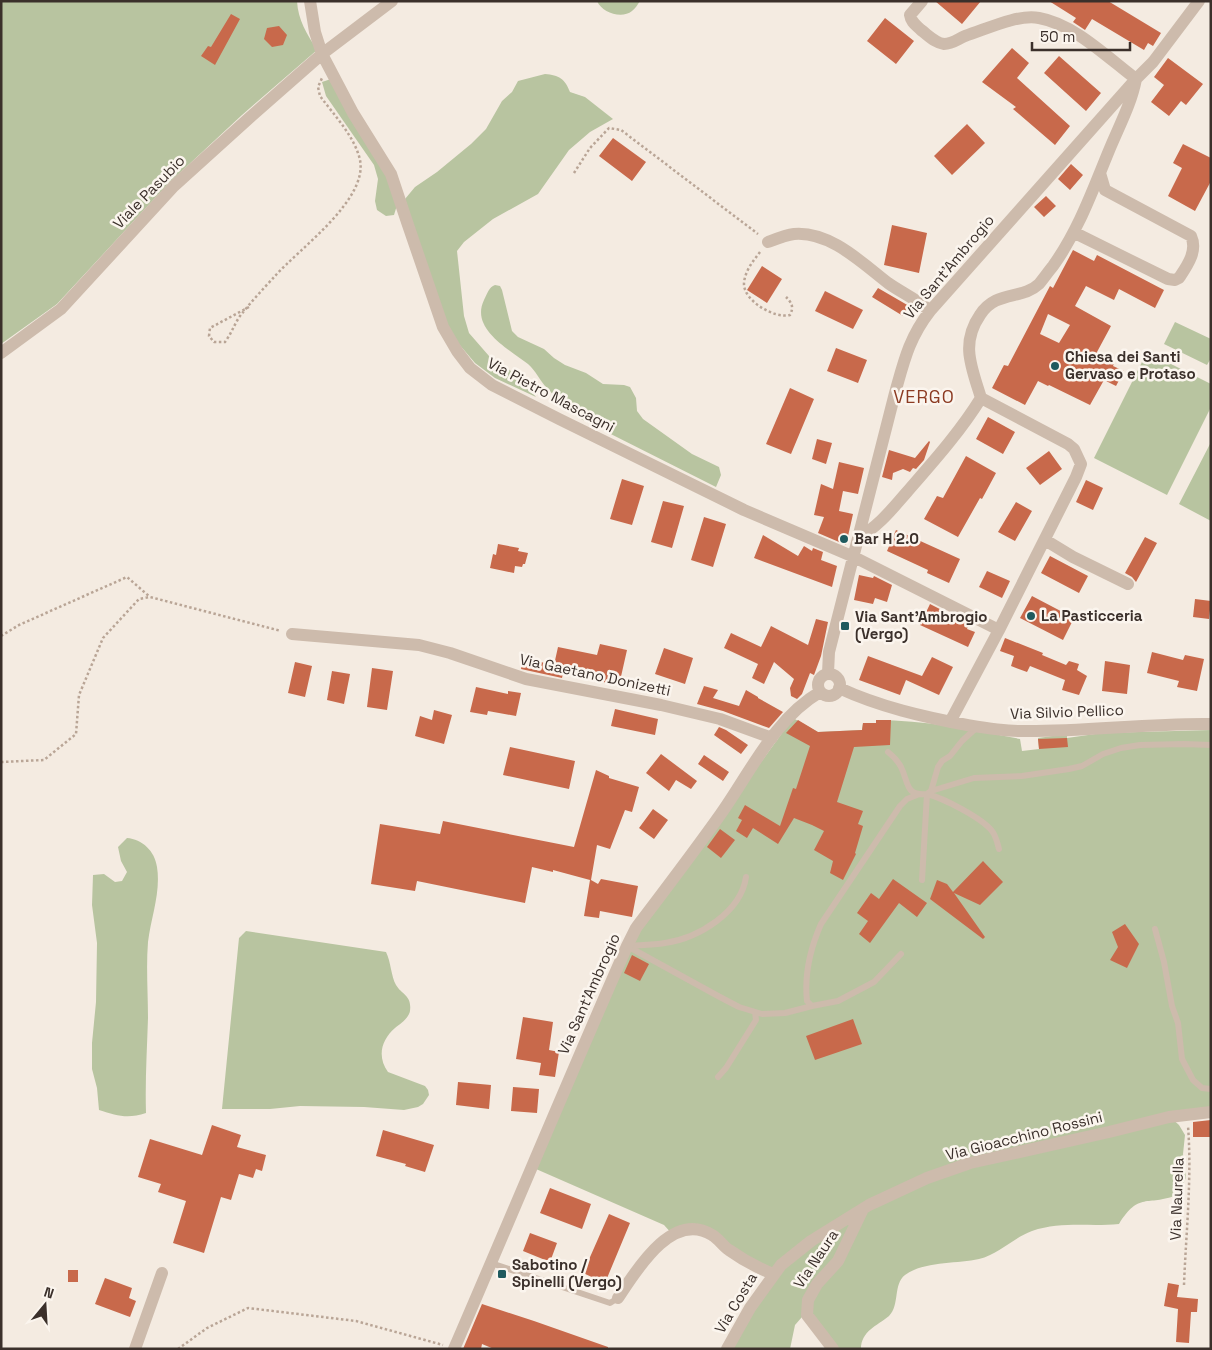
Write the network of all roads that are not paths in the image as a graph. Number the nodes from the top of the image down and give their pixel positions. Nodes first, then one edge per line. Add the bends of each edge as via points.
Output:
1 (310, 1) edge
2 (392, 1) edge
3 (922, 1) edge
4 (1199, 1) edge
5 (322, 54) junction
6 (1136, 79) junction
7 (1100, 173) junction
8 (1075, 233) junction
9 (768, 242) road end
10 (930, 311) junction
11 (1, 353) edge
12 (981, 398) junction
13 (859, 537) junction
14 (1045, 540) junction
15 (854, 558) junction
16 (1128, 584) dead end
17 (999, 630) junction
18 (292, 634) road end
19 (828, 673) junction
20 (840, 688) junction
21 (820, 692) junction
22 (950, 722) junction
23 (1211, 724) edge
24 (974, 730) dead end
25 (772, 738) junction
26 (1211, 745) edge
27 (888, 752) dead end
28 (929, 793) junction
29 (917, 795) junction
30 (999, 849) dead end
31 (746, 876) dead end
32 (922, 880) dead end
33 (1156, 929) dead end
34 (627, 946) junction
35 (901, 954) dead end
36 (812, 1006) junction
37 (755, 1012) junction
38 (718, 1077) dead end
39 (1211, 1089) edge
40 (1211, 1112) edge
41 (863, 1209) junction
42 (491, 1263) junction
43 (162, 1274) dead end
44 (773, 1274) junction
45 (618, 1298) joint
46 (454, 1348) edge
47 (135, 1349) edge
48 (727, 1349) edge
49 (833, 1349) edge

1 - 5 street, Via Pietro Mascagni
2 - 5 street, Viale Pasubio
3 - 6 street via 910,15 911,20 942,44 1023,17 1040,18 1079,35
4 - 6 street, Via Sant'Ambrogio via 1154,62
5 - 11 street, Viale Pasubio via 174,186 61,309
5 - 15 street, Via Pietro Mascagni via 353,113 391,174 443,327 470,368 492,385 744,510
6 - 7 street via 1129,106
6 - 10 street, Via Sant'Ambrogio
7 - 8 street
7 - 8 street via 1106,190 1191,236 1193,252 1179,278 1168,279
8 - 12 street via 1031,290 997,299 980,314 969,340 969,358
9 - 10 street via 795,234 820,237 847,251
10 - 13 street, Via Sant'Ambrogio via 915,331 906,352
12 - 13 street via 926,470 882,520
12 - 14 street via 1068,444 1078,456 1081,464 1076,477
13 - 15 street, Via Sant'Ambrogio
14 - 16 street
14 - 17 street
15 - 17 street, Via Pietro Mascagni
15 - 19 street, Via Sant'Ambrogio via 829,652
17 - 22 street
18 - 25 street, Via Gaetano Donizetti via 418,644 526,679 720,719
19 - 20 street via 838,678
19 - 21 street via 817,682
20 - 21 street via 830,696
20 - 22 street, Via Silvio Pellico via 882,704
21 - 25 street, Via Sant'Ambrogio via 795,711
22 - 23 street, Via Silvio Pellico via 1019,731
24 - 28 lane via 942,761
25 - 34 street, Via Sant'Ambrogio via 721,814 636,928
26 - 28 lane via 1120,748 1082,766 1022,776 974,778
27 - 29 lane
28 - 29 lane
28 - 30 lane via 983,821 997,839
28 - 32 lane
29 - 36 lane via 900,806 821,924 812,944 808,967 807,1001
31 - 34 lane via 745,887 730,910 708,926 667,943
33 - 39 lane via 1178,1023 1182,1059 1193,1080 1202,1088
34 - 37 lane via 718,996
34 - 42 street, Via Sant'Ambrogio
35 - 36 lane via 874,982 838,1000
36 - 37 lane via 785,1013
37 - 38 lane via 756,1020
40 - 41 street, Via Gioacchino Rossini via 1169,1117 970,1163 927,1178
41 - 44 street, Via Gioacchino Rossini via 811,1240
41 - 49 street, Via Naura via 838,1261 817,1284 808,1300 807,1315
42 - 45 lane via 610,1303
42 - 46 street, Via Sant'Ambrogio
43 - 47 street
44 - 45 street via 742,1259 706,1232 685,1229 664,1241 644,1261
44 - 48 street, Via Costa

